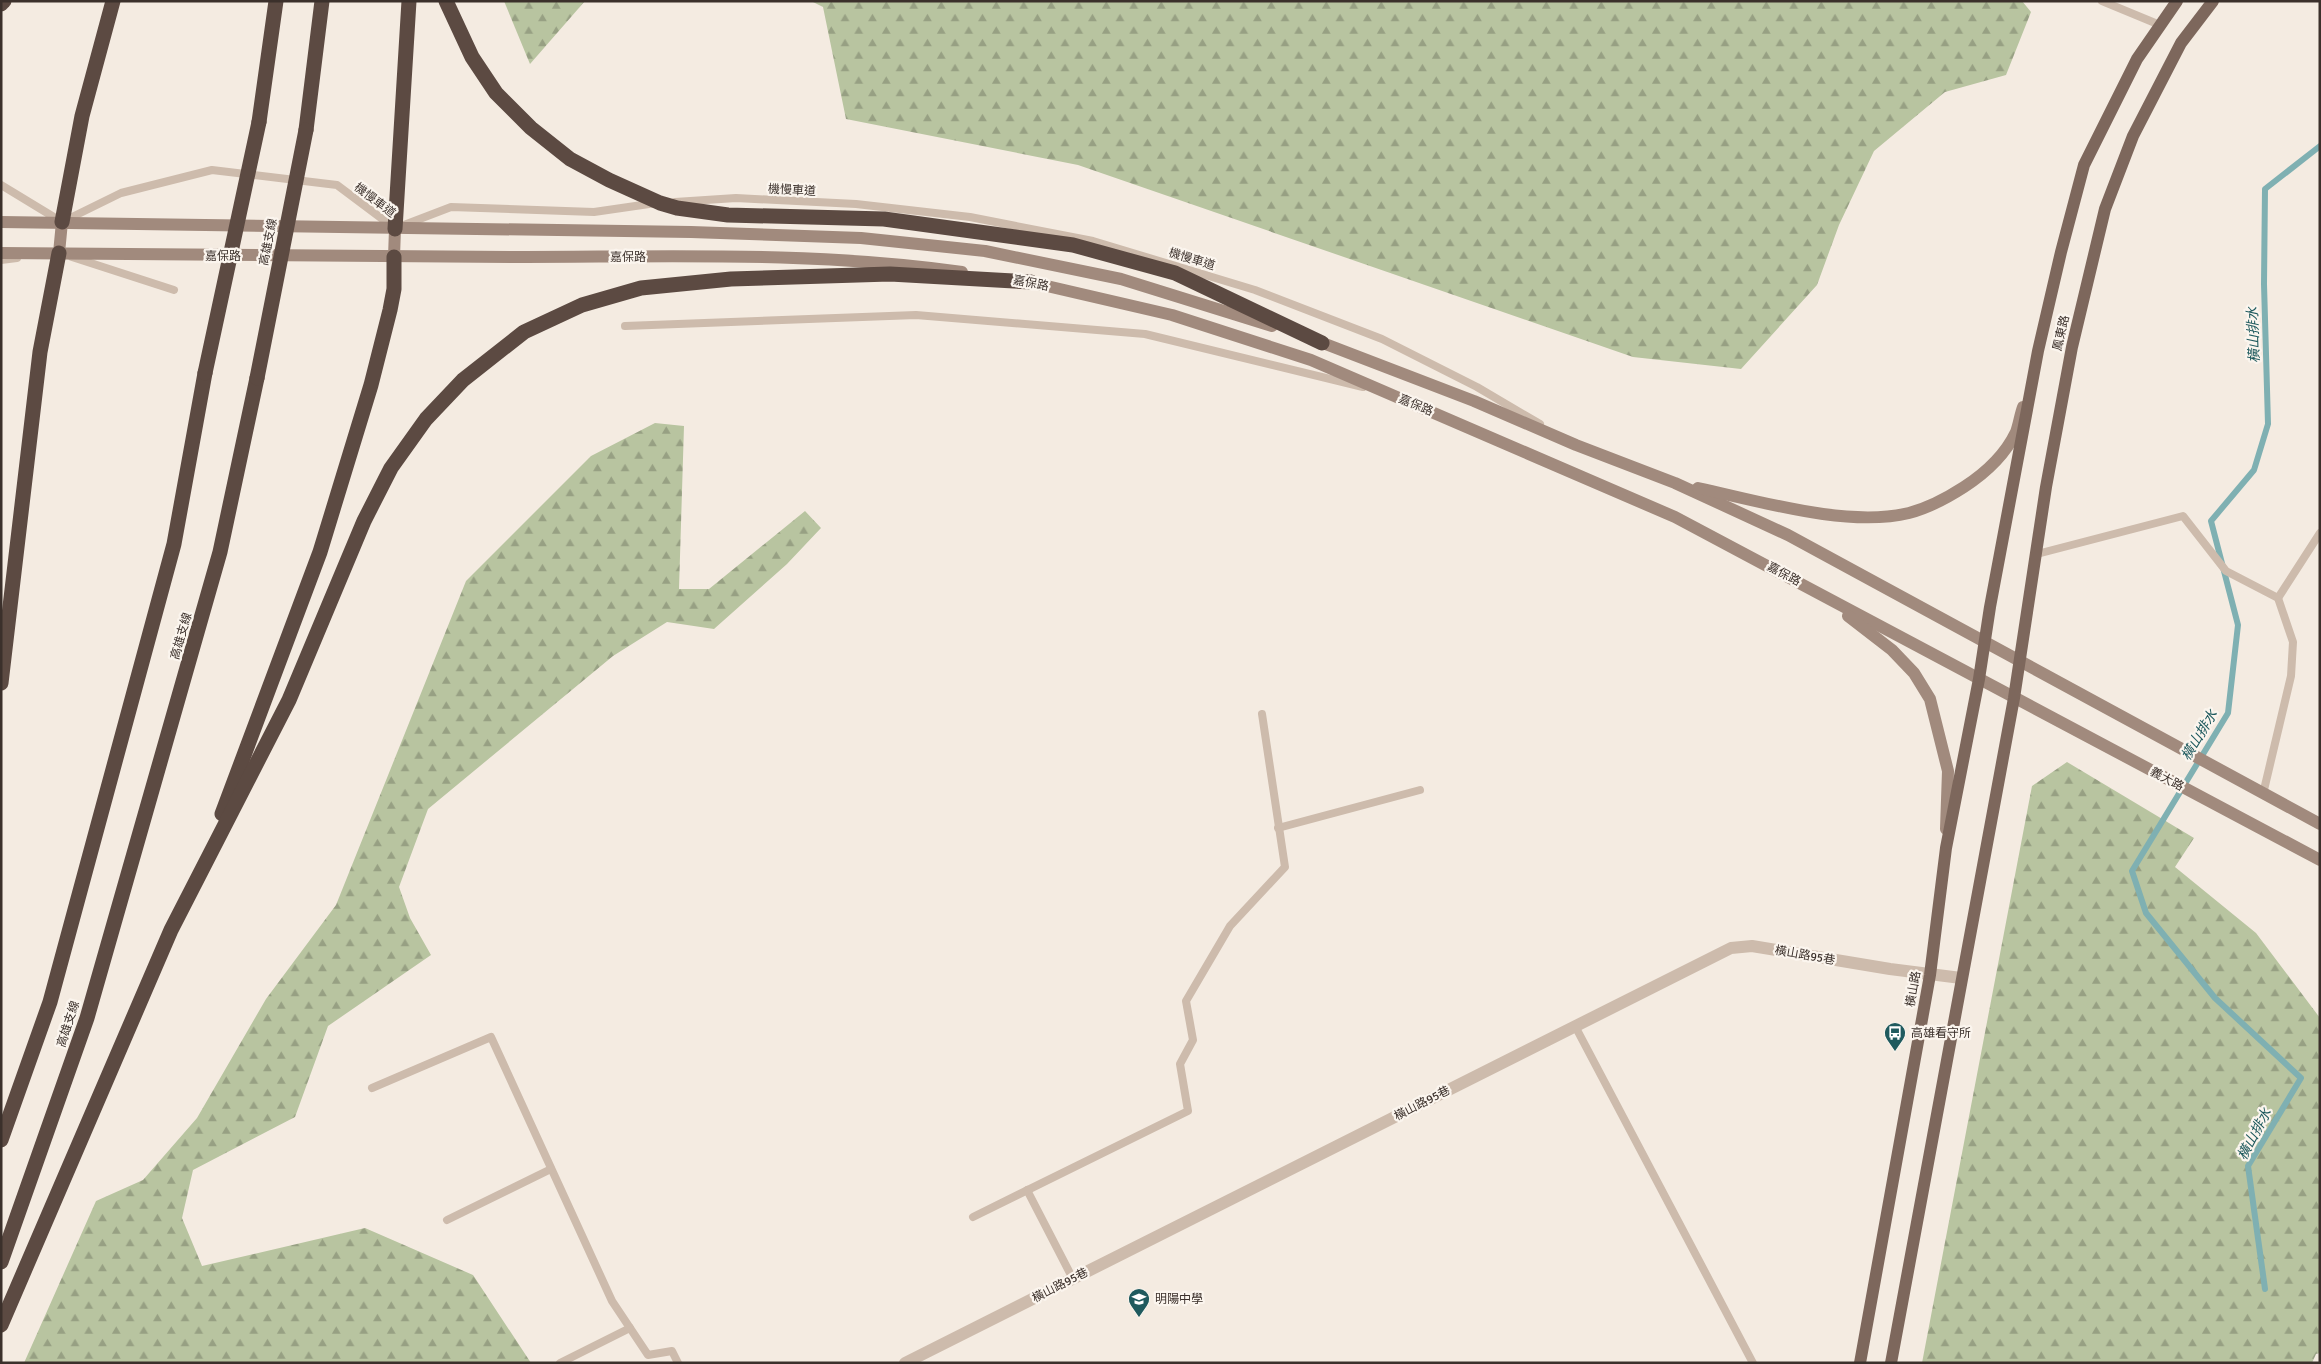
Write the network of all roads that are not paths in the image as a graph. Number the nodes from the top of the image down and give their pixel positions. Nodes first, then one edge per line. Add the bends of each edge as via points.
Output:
1 (4, 1) edge
2 (113, 1) edge
3 (276, 1) edge
4 (322, 1) edge
5 (409, 1) edge
6 (446, 1) edge
7 (2102, 1) edge
8 (2177, 1) edge
9 (2213, 1) edge
10 (1, 4) edge
11 (2160, 25) junction
12 (1, 185) edge
13 (660, 202) junction
14 (1, 222) edge
15 (62, 222) junction
16 (395, 229) junction
17 (1, 253) edge
18 (60, 253) junction
19 (394, 257) junction
20 (1, 260) edge
21 (1031, 282) junction
22 (174, 290) dead end
23 (625, 326) dead end
24 (1322, 342) junction
25 (2038, 351) junction
26 (1394, 395) junction
27 (1576, 445) junction
28 (1675, 483) junction
29 (2320, 533) edge
30 (2037, 554) junction
31 (1812, 589) junction
32 (2278, 598) junction
33 (1985, 643) junction
34 (2019, 662) junction
35 (1979, 679) junction
36 (1, 683) edge
37 (2014, 698) junction
38 (1262, 714) dead end
39 (1420, 790) dead end
40 (2264, 794) junction
41 (2320, 824) edge
42 (1278, 828) junction
43 (1946, 848) junction
44 (2320, 860) edge
45 (195, 886) junction
46 (1930, 975) junction
47 (1961, 978) junction
48 (1575, 1026) junction
49 (372, 1088) dead end
50 (1, 1140) edge
51 (551, 1169) junction
52 (1027, 1190) junction
53 (973, 1217) dead end
54 (447, 1220) dead end
55 (1, 1262) edge
56 (1073, 1279) junction
57 (1, 1325) edge
58 (630, 1328) junction
59 (560, 1363) edge
60 (678, 1363) edge
61 (905, 1363) edge
62 (1753, 1363) edge
63 (1860, 1363) edge
64 (1891, 1363) edge

1 - 10 highway
2 - 15 highway via 82,116
3 - 50 highway, 高雄支線, bridge via 259,122 205,374 171,554 50,1002
4 - 55 highway, 高雄支線, bridge via 306,130 220,552 87,1018
5 - 16 highway
6 - 13 highway via 472,57 496,93 531,128 570,159
7 - 11 lane
8 - 11 main road, 鳳東路
9 - 30 main road, 鳳東路 via 2181,43 2133,136 2105,209 2072,347
11 - 25 main road, 鳳東路 via 2137,59 2084,165
12 - 15 lane
13 - 16 lane, 機慢車道 via 594,212 451,207
13 - 24 highway via 677,208 728,215 884,219 1072,245 1176,273
13 - 27 lane, 機慢車道 via 736,198 856,204 970,217 1093,241 1254,290 1382,339 1477,387
14 - 15 street, 嘉保路
15 - 16 street, 嘉保路
15 - 16 lane, 機慢車道 via 121,193 212,170 337,186
15 - 18 street
16 - 19 street
16 - 24 street, 嘉保路 via 732,233 861,238 985,250 1121,279
17 - 18 street, 嘉保路
18 - 19 street, 嘉保路
18 - 20 lane
18 - 22 lane
18 - 36 highway via 40,352
19 - 21 street, 嘉保路 via 793,257 928,267
19 - 45 highway via 390,310 371,385 320,552
21 - 26 street, 嘉保路 via 1172,315 1311,360
21 - 45 highway via 890,274 731,279 659,286 582,305 524,332 463,380 426,419 391,468 364,522 288,700
23 - 26 lane via 916,315 1145,334
24 - 27 street, 嘉保路
25 - 28 street via 2016,432 1989,468 1974,481 1930,506 1908,513 1858,516 1806,511
25 - 33 main road, 鳳東路
26 - 31 street, 嘉保路 via 1675,517
27 - 28 street, 嘉保路
28 - 33 street, 嘉保路 via 1788,535
29 - 32 lane
30 - 32 lane via 2183,516 2226,571
30 - 34 main road, 鳳東路
31 - 35 street, 嘉保路
31 - 43 street via 1892,650 1914,673 1930,699 1948,771
32 - 40 lane via 2293,642 2291,676
33 - 34 street, 嘉保路
33 - 35 main road, 鳳東路
34 - 37 main road, 鳳東路
34 - 40 street
35 - 37 street, 嘉保路
35 - 43 main road, 橫山路
37 - 44 street, 義大路
37 - 47 main road
38 - 42 lane
39 - 42 lane
40 - 41 street
42 - 52 lane via 1285,867 1230,926 1186,1001 1193,1040 1180,1064 1188,1111
43 - 46 main road, 橫山路
45 - 57 highway via 171,930
46 - 47 street, 橫山路95巷
46 - 48 street, 橫山路95巷 via 1752,946 1731,948
46 - 63 main road, 橫山路
47 - 64 main road
48 - 56 street, 橫山路95巷
48 - 62 lane
49 - 51 lane via 491,1037
51 - 54 lane
51 - 58 lane via 612,1301
52 - 53 lane
52 - 56 lane
56 - 61 street, 橫山路95巷
58 - 59 lane
58 - 60 lane via 648,1355 672,1351

